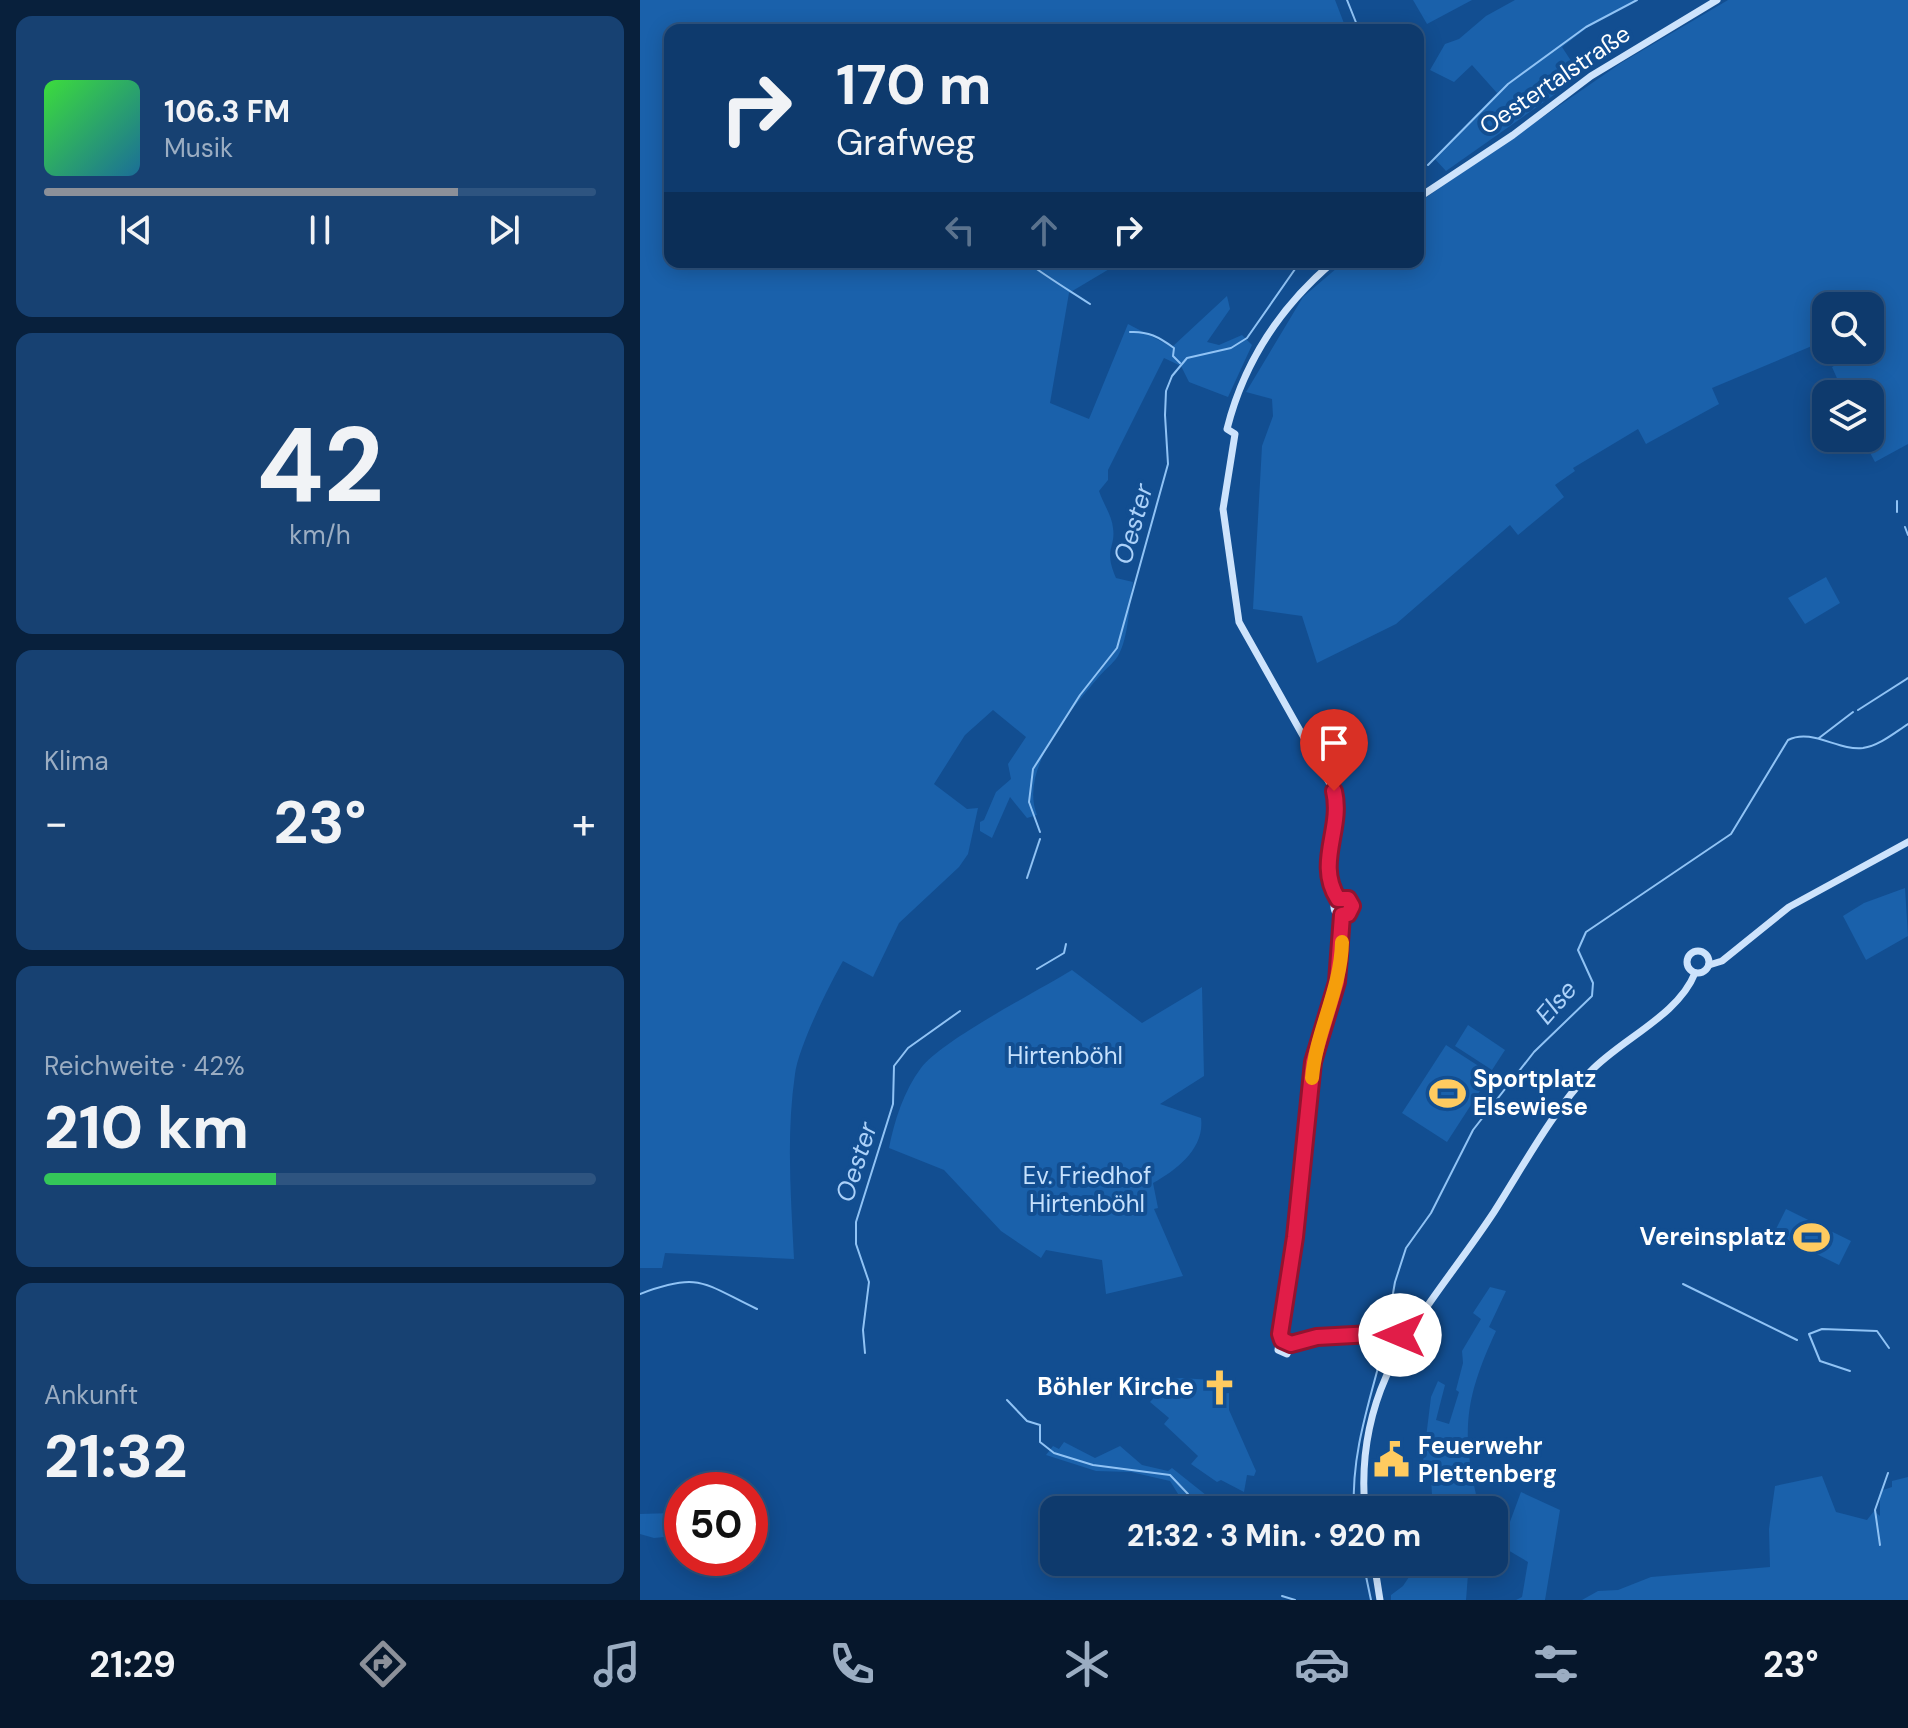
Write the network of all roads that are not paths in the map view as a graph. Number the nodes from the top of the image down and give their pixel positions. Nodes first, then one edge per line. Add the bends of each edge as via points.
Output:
1 (1717, 0) edge
2 (1424, 194) edge
3 (1327, 268) edge
4 (1908, 842) edge
5 (1338, 899) junction
6 (1342, 915) junction
7 (1709, 965) junction
8 (1695, 973) junction
9 (1420, 1314) junction
10 (1386, 1328) junction
11 (1372, 1334) junction
12 (1282, 1340) junction
13 (1401, 1342) junction
14 (1291, 1344) junction
15 (1365, 1496) edge
16 (1376, 1576) edge
17 (1380, 1600) edge

1 - 2 main road, Oestertalstraße via 1591,76
3 - 5 main road via 1288,305 1261,343 1238,393 1227,429 1233,431 1236,446 1224,516 1239,622 1333,788 1337,812 1327,867
4 - 7 main road via 1789,907 1722,961
5 - 6 main road via 1334,909
5 - 6 main road via 1348,899 1352,906
6 - 12 main road via 1337,982 1313,1062
7 - 8 main road
7 - 8 main road via 1705,953 1693,952 1687,963
8 - 9 main road via 1686,992 1575,1089
9 - 10 main road
9 - 13 main road
10 - 11 main road
10 - 13 main road via 1398,1332
11 - 13 main road
11 - 14 main road
12 - 14 main road
12 - 14 main road via 1277,1348 1282,1354 1290,1352
13 - 15 main road via 1369,1430
16 - 17 main road

